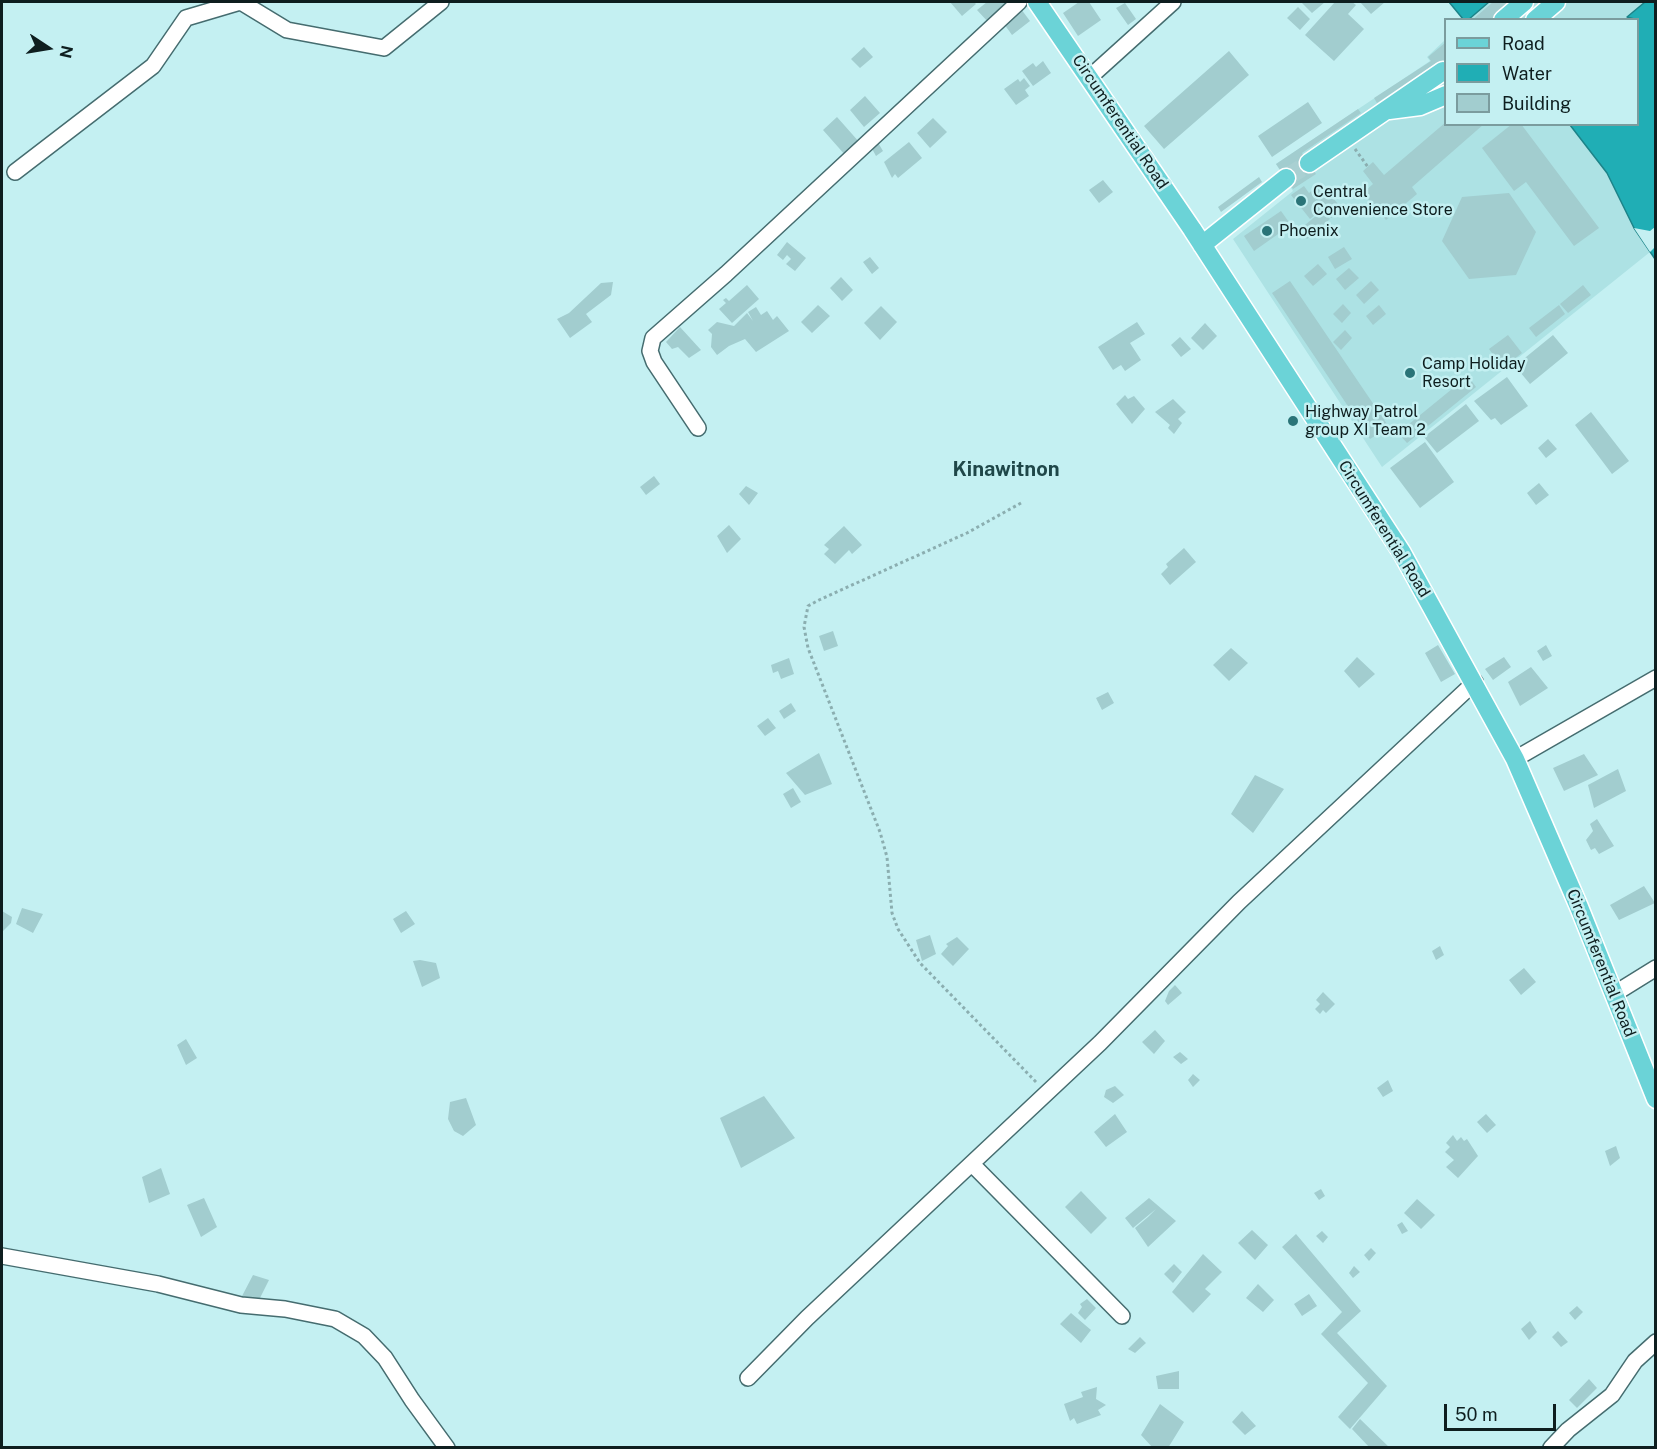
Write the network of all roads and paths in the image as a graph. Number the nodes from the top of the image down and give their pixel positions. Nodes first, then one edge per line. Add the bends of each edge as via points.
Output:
1 (241, 2) edge
2 (441, 2) edge
3 (1019, 2) edge
4 (1037, 2) edge
5 (1173, 2) edge
6 (1524, 2) edge
7 (1556, 2) edge
8 (1505, 18) edge
9 (1537, 18) edge
10 (1443, 72) dead end
11 (1090, 77) junction
12 (1444, 96) edge
13 (1387, 110) junction
14 (1309, 163) tunnel mouth
15 (15, 172) dead end
16 (1286, 178) tunnel mouth
17 (1202, 245) junction
18 (698, 428) dead end
19 (1021, 503) dead end
20 (1656, 678) edge
21 (1475, 682) junction
22 (1515, 759) junction
23 (1656, 968) edge
24 (1614, 994) junction
25 (1046, 1094) junction
26 (1656, 1099) edge
27 (972, 1164) junction
28 (2, 1256) edge
29 (1122, 1316) dead end
30 (1656, 1342) edge
31 (748, 1378) dead end
32 (447, 1448) edge
33 (1551, 1448) edge

1 - 2 street via 287,30 384,48
1 - 15 street via 186,18 153,66
3 - 18 street via 653,338 650,351 654,362
4 - 11 main road, Circumferential Road
5 - 11 street
6 - 8 main road
7 - 9 main road
10 - 13 main road
11 - 17 main road, Circumferential Road
12 - 13 main road via 1420,106
13 - 14 main road
16 - 17 main road
17 - 21 main road, Circumferential Road via 1402,553
19 - 25 path via 967,533 808,606 804,627 826,699 880,832 892,913 904,939 920,963 1017,1059
20 - 22 street
21 - 22 main road, Circumferential Road
21 - 25 street via 1247,894
22 - 24 main road, Circumferential Road
23 - 24 street
24 - 26 main road, Circumferential Road
25 - 27 street
27 - 29 street
27 - 31 street
28 - 32 street via 158,1284 241,1305 335,1319 364,1336 385,1358
30 - 33 street via 1635,1361 1612,1395

